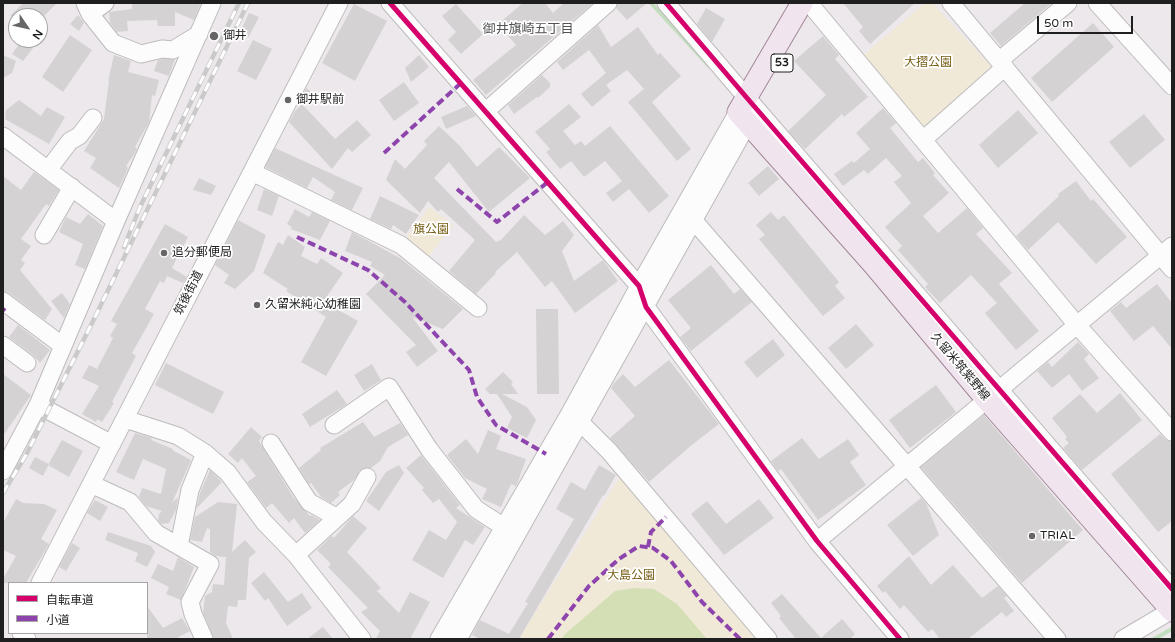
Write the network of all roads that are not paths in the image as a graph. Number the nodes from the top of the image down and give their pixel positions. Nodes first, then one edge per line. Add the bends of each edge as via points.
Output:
1 (105, 3) edge
2 (212, 3) edge
3 (339, 3) edge
4 (390, 3) edge
5 (608, 3) edge
6 (666, 3) edge
7 (951, 3) edge
8 (1068, 3) edge
9 (1097, 3) edge
10 (811, 5) edge
11 (88, 8) edge
12 (199, 34) junction
13 (1002, 63) junction
14 (1170, 79) edge
15 (486, 111) junction
16 (747, 111) junction
17 (93, 118) dead end
18 (3, 136) edge
19 (924, 138) junction
20 (48, 170) junction
21 (252, 172) junction
22 (72, 187) junction
23 (689, 215) junction
24 (116, 221) junction
25 (44, 235) dead end
26 (1167, 251) edge
27 (1172, 269) edge
28 (639, 286) junction
29 (3, 301) edge
30 (646, 307) junction
31 (478, 308) dead end
32 (1077, 325) junction
33 (3, 345) edge
34 (63, 346) junction
35 (27, 363) dead end
36 (993, 395) junction
37 (38, 405) junction
38 (125, 419) junction
39 (580, 422) junction
40 (334, 425) dead end
41 (1172, 432) edge
42 (272, 443) dead end
43 (112, 444) junction
44 (206, 453) junction
45 (907, 466) junction
46 (3, 471) edge
47 (367, 477) dead end
48 (91, 484) junction
49 (336, 517) junction
50 (504, 527) junction
51 (817, 541) junction
52 (179, 546) junction
53 (296, 555) junction
54 (41, 582) edge
55 (1172, 589) edge
56 (1172, 611) edge
57 (204, 639) edge
58 (361, 639) edge
59 (439, 639) edge
60 (458, 639) edge
61 (768, 639) edge
62 (900, 639) edge
63 (1057, 639) edge
64 (1123, 639) edge

1 - 11 street
2 - 12 street
3 - 21 street, 筑後街道
4 - 15 street
5 - 15 street
6 - 16 street
7 - 13 street
8 - 13 street
9 - 14 street
10 - 16 main road, 53
10 - 19 street
11 - 12 street via 113,43 141,54 162,49 173,50
12 - 24 street
13 - 19 street
13 - 26 street
15 - 28 street
16 - 23 street
16 - 36 main road, 久留米筑紫野線 via 874,265
17 - 20 street via 79,136 70,141
18 - 20 street
19 - 32 street
20 - 22 street
21 - 31 street via 401,245
21 - 38 street, 筑後街道
22 - 24 street
22 - 25 street
23 - 28 street
23 - 30 street
23 - 45 street
24 - 34 street
26 - 27 street
26 - 32 street
28 - 30 street
28 - 50 street
29 - 34 street
30 - 39 street
30 - 51 street
32 - 36 street
32 - 41 street
33 - 35 street
34 - 37 street
36 - 45 street
36 - 55 street
36 - 56 main road, 久留米筑紫野線
37 - 43 street
37 - 46 street
38 - 43 street, 筑後街道
38 - 44 street via 178,436
39 - 60 street
39 - 61 street via 609,451
40 - 50 street via 389,387 428,448 476,509
42 - 49 street via 309,502
43 - 48 street, 筑後街道
44 - 52 street via 190,490
44 - 53 street via 228,473 264,522
45 - 51 street
45 - 63 street
47 - 49 street via 352,504
48 - 52 street via 130,502 156,533
48 - 54 street, 筑後街道
49 - 53 street
50 - 59 street
51 - 62 street
52 - 57 street via 210,564 190,602
53 - 58 street
56 - 64 street

